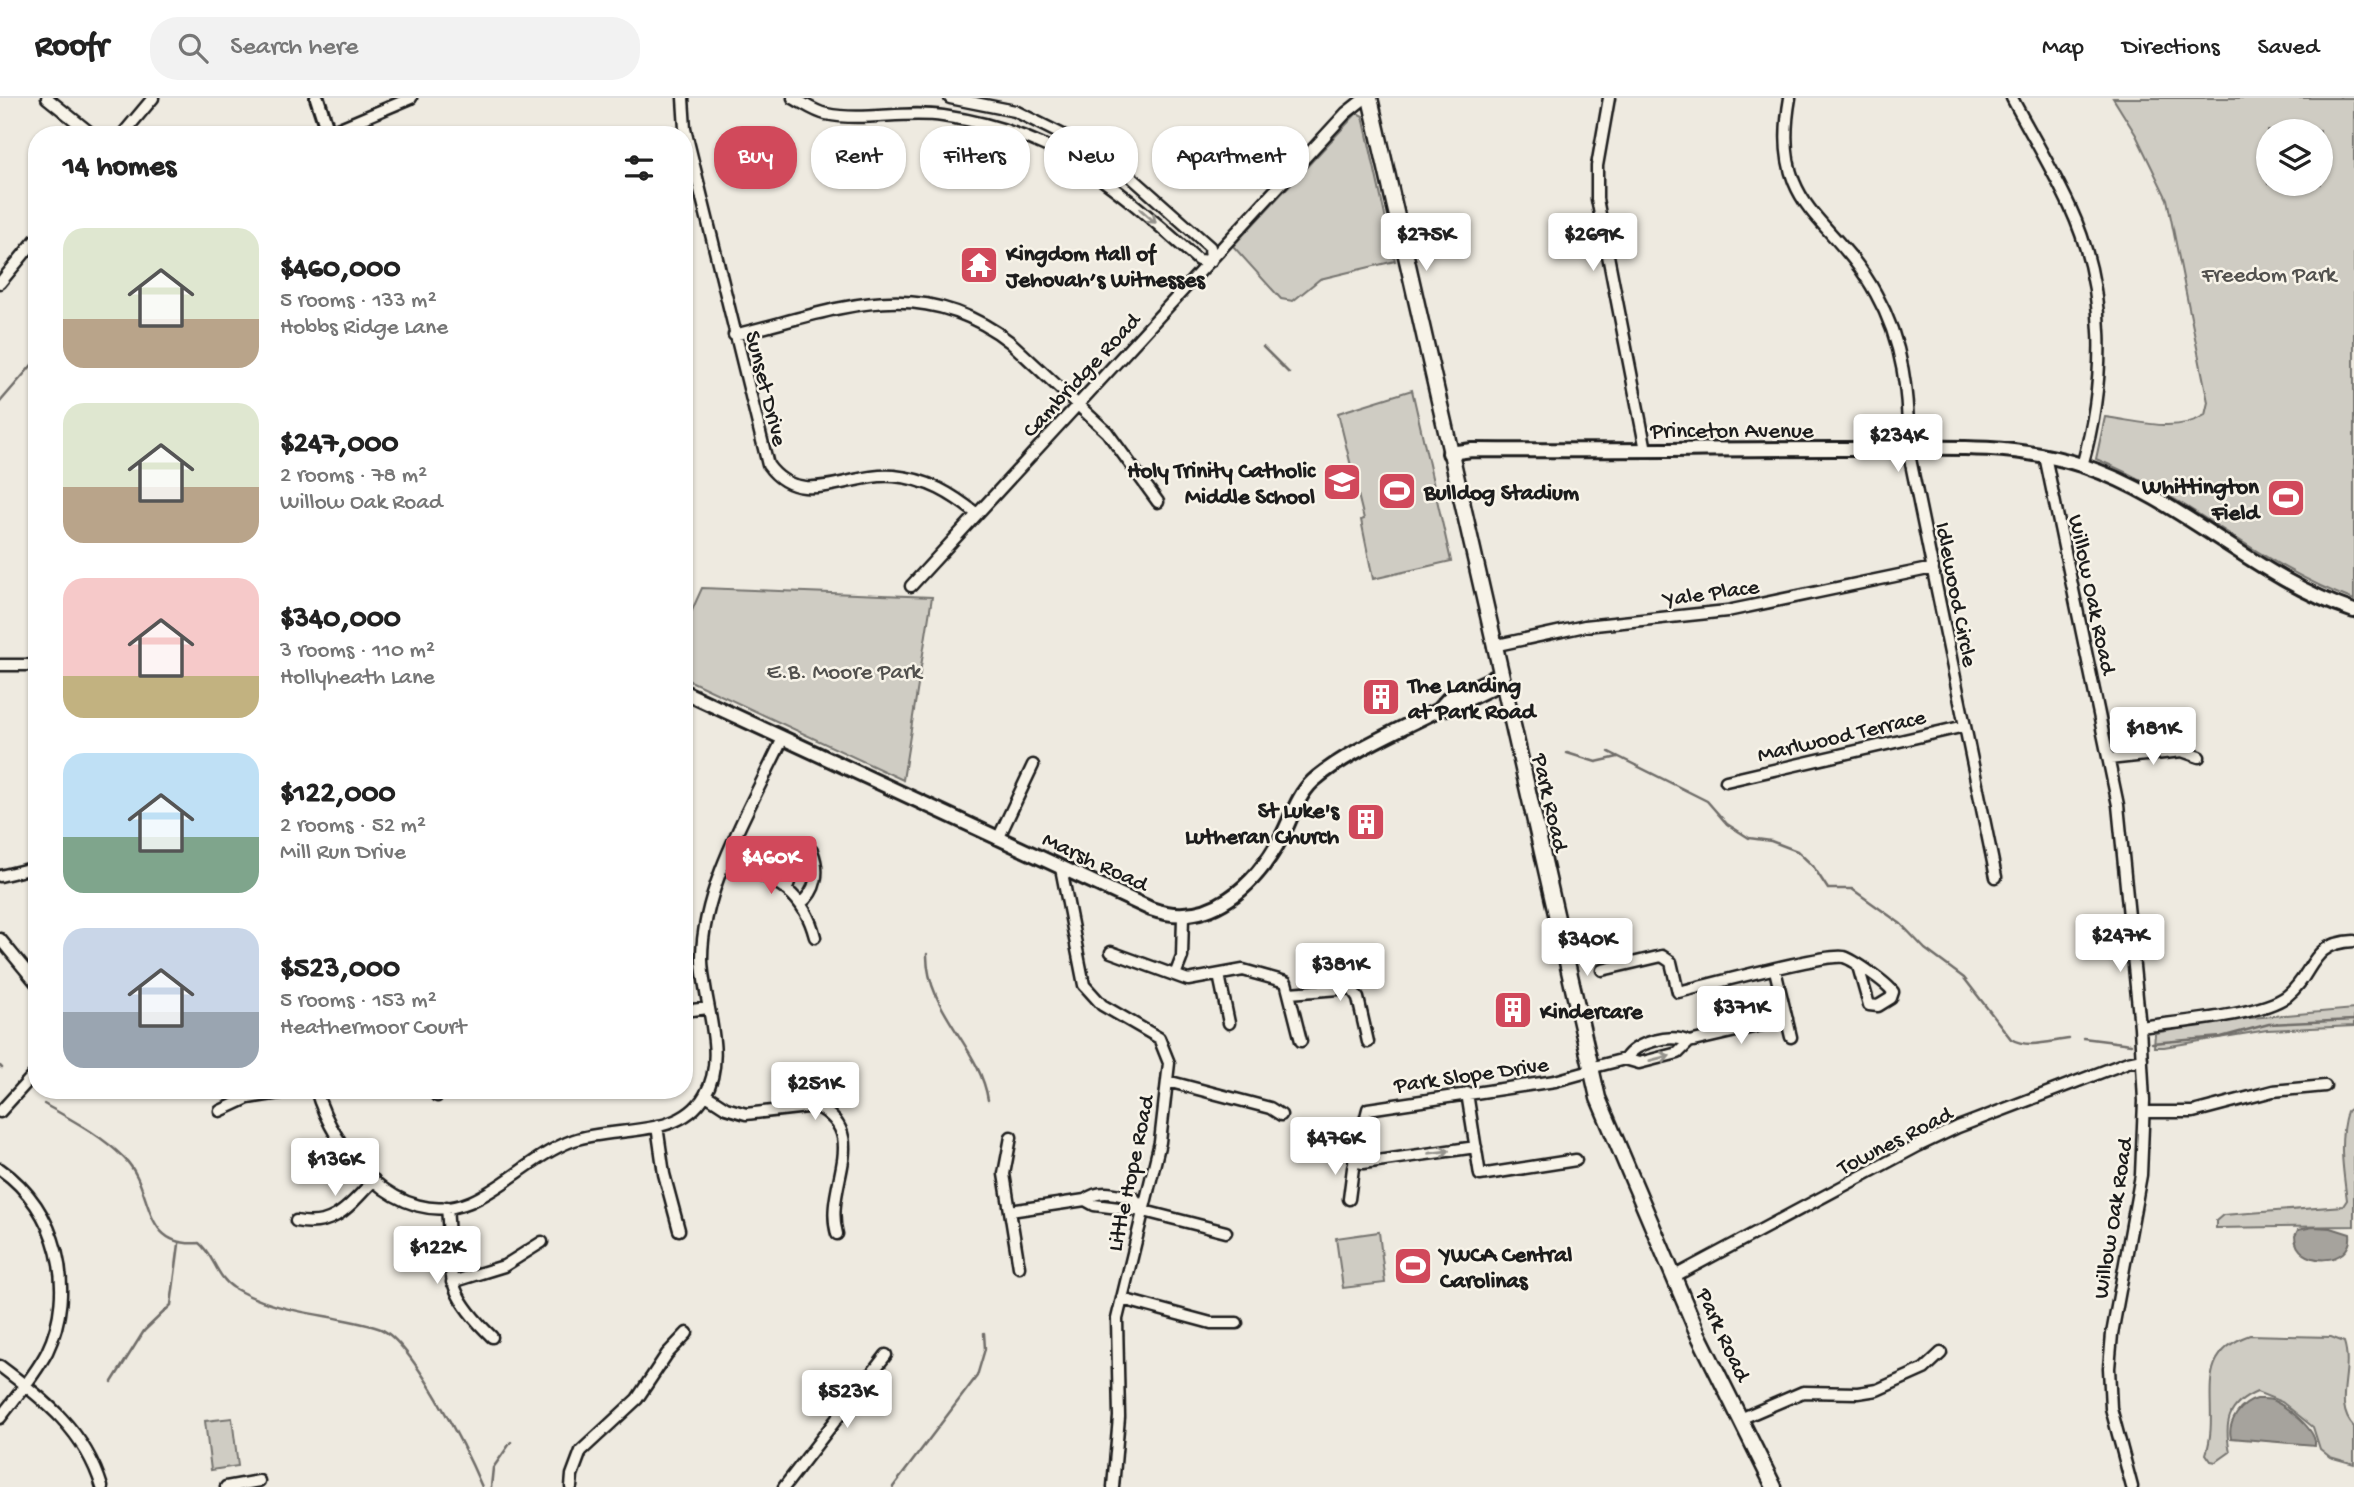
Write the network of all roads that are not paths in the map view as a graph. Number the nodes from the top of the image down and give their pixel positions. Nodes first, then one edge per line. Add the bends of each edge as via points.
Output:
1 (47, 98) edge
2 (153, 98) edge
3 (317, 98) edge
4 (411, 98) edge
5 (683, 98) edge
6 (793, 98) edge
7 (950, 98) edge
8 (1364, 98) edge
9 (1370, 98) edge
10 (1609, 98) edge
11 (1790, 98) edge
12 (2012, 98) edge
13 (1015, 111) junction
14 (82, 126) edge
15 (130, 126) edge
16 (326, 126) edge
17 (346, 126) edge
18 (685, 126) edge
19 (990, 126) edge
20 (1009, 126) edge
21 (1030, 139) edge
22 (693, 163) edge
23 (28, 249) edge
24 (1211, 261) junction
25 (0, 283) edge
26 (734, 335) junction
27 (1077, 404) junction
28 (1908, 449) junction
29 (1646, 450) junction
30 (1449, 453) junction
31 (2045, 456) junction
32 (2082, 466) junction
33 (1158, 502) dead end
34 (977, 514) junction
35 (1933, 568) junction
36 (911, 586) dead end
37 (2354, 611) edge
38 (1493, 646) junction
39 (0, 665) edge
40 (28, 665) edge
41 (1501, 679) junction
42 (693, 696) edge
43 (1965, 726) junction
44 (783, 738) junction
45 (2199, 757) dead end
46 (2109, 759) junction
47 (1033, 765) dead end
48 (1726, 780) dead end
49 (998, 839) junction
50 (727, 860) junction
51 (1061, 868) junction
52 (28, 869) edge
53 (0, 876) edge
54 (1996, 877) dead end
55 (787, 888) junction
56 (800, 904) junction
57 (1183, 916) junction
58 (815, 937) dead end
59 (0, 939) edge
60 (2354, 941) edge
61 (1111, 952) dead end
62 (1858, 966) dead end
63 (1602, 970) dead end
64 (1775, 970) junction
65 (28, 974) edge
66 (1175, 975) junction
67 (1219, 975) junction
68 (1290, 993) junction
69 (708, 1008) junction
70 (693, 1010) edge
71 (1787, 1019) junction
72 (1229, 1023) dead end
73 (2140, 1027) junction
74 (1791, 1037) dead end
75 (1301, 1041) dead end
76 (1368, 1042) dead end
77 (1689, 1042) junction
78 (1625, 1059) junction
79 (2142, 1059) junction
80 (1590, 1070) junction
81 (28, 1081) edge
82 (1167, 1081) junction
83 (2325, 1086) dead end
84 (1467, 1093) junction
85 (706, 1095) junction
86 (246, 1099) edge
87 (319, 1099) edge
88 (220, 1111) dead end
89 (0, 1112) edge
90 (2144, 1112) junction
91 (1281, 1115) dead end
92 (657, 1126) junction
93 (1011, 1137) dead end
94 (1476, 1147) junction
95 (1576, 1160) dead end
96 (1354, 1161) junction
97 (0, 1169) edge
98 (373, 1180) junction
99 (1349, 1199) dead end
100 (447, 1208) junction
101 (1010, 1211) junction
102 (1144, 1211) junction
103 (296, 1221) dead end
104 (679, 1230) dead end
105 (1226, 1232) dead end
106 (837, 1234) dead end
107 (542, 1242) dead end
108 (1019, 1268) dead end
109 (1673, 1277) junction
110 (452, 1282) junction
111 (1122, 1299) junction
112 (1237, 1323) dead end
113 (687, 1334) dead end
114 (492, 1337) dead end
115 (1941, 1353) dead end
116 (886, 1355) dead end
117 (0, 1366) edge
118 (24, 1385) junction
119 (0, 1418) edge
120 (1740, 1419) junction
121 (259, 1481) dead end
122 (102, 1487) edge
123 (226, 1487) edge
124 (571, 1487) edge
125 (783, 1487) edge
126 (1113, 1487) edge
127 (1774, 1487) edge
128 (2132, 1487) edge

1 - 14 street
2 - 15 street
3 - 16 street
4 - 17 street
5 - 18 street, Sunset Drive
6 - 19 street via 824,114 942,115
7 - 13 street
8 - 24 street, Cambridge Road
9 - 30 main road, Park Road
10 - 29 street via 1597,166 1597,199
11 - 28 street, Idlewood Circle via 1787,153 1800,198 1862,272 1890,323 1904,373
12 - 32 street via 2070,208 2095,291 2099,376
13 - 20 street
13 - 24 street via 1111,159 1210,247
21 -> 24 street via 1065,153 1119,191 1198,260
22 - 26 street, Sunset Drive
23 - 25 street
24 - 27 street, Cambridge Road
26 - 27 street via 883,301 925,302 956,310 993,329
26 - 34 street, Sunset Drive via 762,449 780,478 809,489 866,478 913,479 946,491
27 - 33 street via 1121,449
27 - 34 street, Cambridge Road
28 - 29 street, Princeton Avenue
28 - 31 street, Princeton Avenue
28 - 35 street, Idlewood Circle
29 - 30 street, Princeton Avenue
30 - 38 main road, Park Road
31 - 32 street, Princeton Avenue
31 - 46 street, Willow Oak Road
32 - 37 street, Princeton Avenue via 2152,496 2267,571
34 - 36 street, Cambridge Road
35 - 38 street, Yale Place via 1727,611 1585,626
35 - 43 street, Idlewood Circle
38 - 41 main road, Park Road
39 - 40 street
41 - 57 street, Marsh Road via 1314,780 1296,804 1275,849 1244,887 1214,908
41 - 80 main road, Park Road
42 - 44 street, Marsh Road
43 - 48 street, Marlwood Terrace
43 - 54 street, Idlewood Circle
44 - 49 street, Marsh Road
44 - 50 street
45 - 46 street via 2182,751
46 - 73 street, Willow Oak Road via 2124,849
47 - 49 street
49 - 51 street, Marsh Road
50 - 55 street
50 - 69 street via 703,930
51 - 57 street, Marsh Road via 1151,909
51 - 82 street, Little Hope Road via 1084,985 1102,1005 1159,1038 1167,1052
52 - 53 street
55 - 56 street
55 - 56 street via 799,852 805,848 812,851 816,881 810,896
56 - 58 street
57 - 66 street via 1182,957
59 - 65 street
60 - 73 street via 2339,942 2318,953 2294,989 2269,1006
61 - 66 street
62 - 64 street via 1844,957 1832,957
63 - 64 street via 1662,956 1671,962 1678,992
64 - 71 street
66 - 67 street via 1188,979
67 - 68 street via 1248,971 1286,982
67 - 72 street
68 - 75 street
68 - 76 street via 1351,988 1358,998
69 - 70 street
69 - 85 street via 715,1068
71 - 74 street
71 - 77 street
73 - 79 street, Willow Oak Road
78 -> 77 street via 1639,1063 1678,1053
77 - 78 street via 1675,1038 1636,1047
78 - 80 street, Park Slope Drive
79 - 90 street, Willow Oak Road
79 - 109 street, Townes Road via 1951,1130
80 - 84 street, Park Slope Drive via 1555,1081
80 - 109 main road, Park Road via 1610,1132
81 - 89 street
82 - 91 street via 1270,1108
82 - 102 street, Little Hope Road via 1160,1142
83 - 90 street via 2273,1091 2196,1112
84 - 94 street
84 - 96 street, Park Slope Drive via 1368,1109
85 - 92 street via 679,1119
85 - 106 street via 746,1114 816,1106 836,1120 845,1136 833,1206
86 - 88 street
87 - 98 street via 340,1142
90 - 128 street, Willow Oak Road via 2141,1175 2109,1368 2112,1410
92 - 100 street via 571,1141 482,1196
92 - 104 street
93 - 101 street via 1004,1174
94 - 95 street via 1480,1175
96 -> 94 street
96 - 99 street, Park Slope Drive
97 - 118 street via 26,1192 42,1216 61,1275 55,1331
98 - 100 street via 402,1200
98 - 103 street via 331,1220
100 - 110 street
101 - 102 street via 1085,1200 1106,1192 1134,1198
101 - 108 street
102 - 105 street
102 - 111 street, Little Hope Road
107 - 110 street via 504,1266
109 - 120 main road, Park Road
110 - 114 street via 463,1308
111 - 112 street via 1211,1323
111 - 126 street, Little Hope Road via 1116,1339 1119,1417
113 - 124 street via 667,1354 637,1399 581,1451
115 - 120 street via 1924,1369 1877,1390 1803,1392
116 - 125 street
117 - 118 street
118 - 119 street
118 - 122 street via 66,1421 85,1448
120 - 127 main road, Park Road
121 - 123 street

